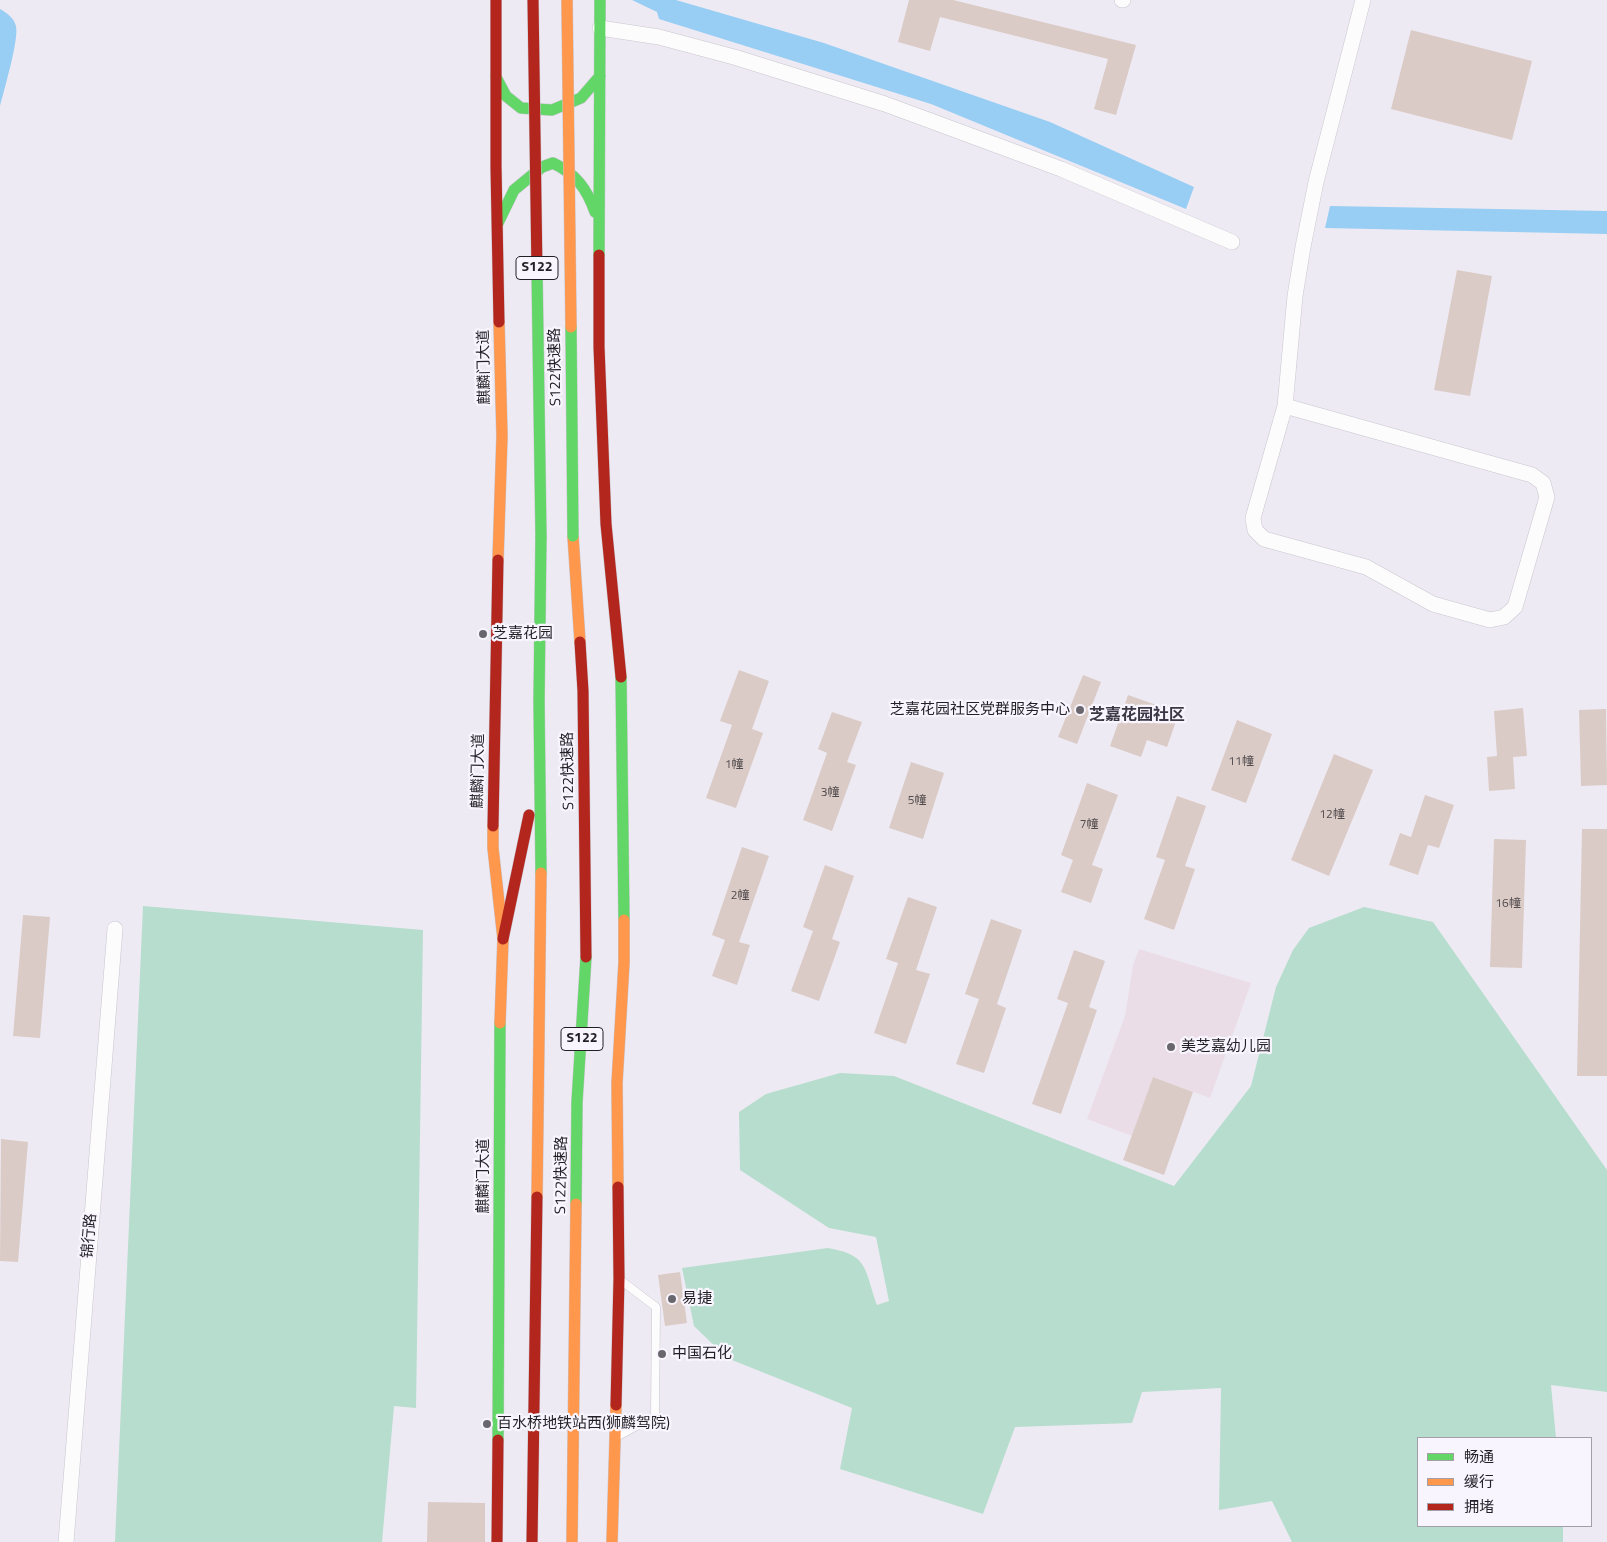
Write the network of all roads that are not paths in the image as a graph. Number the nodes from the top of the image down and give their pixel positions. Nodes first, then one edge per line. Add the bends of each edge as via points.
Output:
1 (496, 0) edge
2 (533, 0) edge
3 (567, 0) edge
4 (1363, 0) edge
5 (600, 4) edge
6 (600, 28) junction
7 (600, 76) junction
8 (496, 77) junction
9 (599, 224) junction
10 (497, 225) junction
11 (1232, 242) dead end
12 (1286, 406) junction
13 (540, 762) junction
14 (115, 929) dead end
15 (503, 939) junction
16 (619, 1279) junction
17 (616, 1437) junction
18 (66, 1542) edge
19 (497, 1542) edge
20 (532, 1542) edge
21 (572, 1542) edge
22 (612, 1542) edge

1 - 8 main road, 麒麟门大道
2 - 13 main road, S122快速路 / S122, bridge via 541,536
3 - 21 main road, S122快速路 / S122, bridge via 573,536 583,691 586,972 577,1102
4 - 12 street via 1302,247
5 - 6 main road
6 - 7 main road
6 - 11 street via 659,37 885,104 1060,169
7 - 8 main road via 581,98 552,110 521,108 506,96
7 - 9 main road
8 - 10 main road, 麒麟门大道
9 - 10 main road via 587,187 553,163 542,167 514,190
9 - 16 main road via 599,347 606,524 621,679 624,791 624,963 617,1084
10 - 15 main road, 麒麟门大道 via 502,436 493,848
12 - 12 street via 1253,518 1255,530 1264,539 1366,567 1433,604 1490,620 1504,617 1515,607 1547,497 1543,483 1532,474
13 - 15 main road
13 - 20 main road, S122快速路 / S122 via 542,930
14 - 18 street, 锦行路
15 - 19 main road, 麒麟门大道 via 499,1069
16 - 17 main road
16 - 17 lane via 656,1308 655,1416
17 - 22 main road

